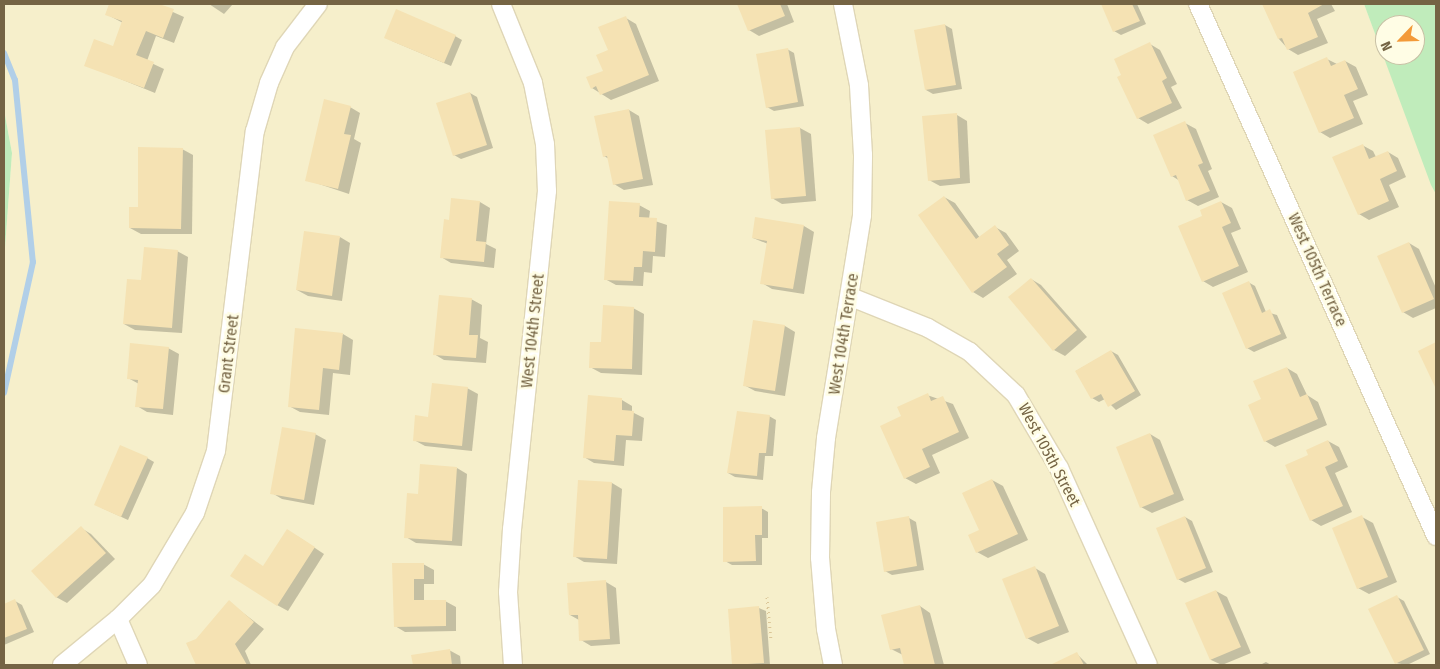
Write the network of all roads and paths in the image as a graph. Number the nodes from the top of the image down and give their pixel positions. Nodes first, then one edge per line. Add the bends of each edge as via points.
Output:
1 (318, 4) edge
2 (501, 4) edge
3 (843, 4) edge
4 (1198, 4) edge
5 (851, 297) junction
6 (1436, 536) edge
7 (767, 597) dead end
8 (118, 620) junction
9 (770, 640) dead end
10 (62, 665) edge
11 (138, 665) edge
12 (513, 665) edge
13 (833, 665) edge
14 (1148, 665) edge

1 - 8 street, Grant Street via 285,47 269,83 255,131 216,450 196,512 152,585
2 - 12 street, West 104th Street via 533,83 545,144 547,191 512,529 508,592
3 - 5 street, West 104th Terrace via 859,85 863,155 862,215
4 - 6 street, West 105th Terrace
5 - 13 street, West 104th Terrace via 826,438 821,492 820,558 826,630
5 - 14 street, West 105th Street via 928,328 970,352 1016,395 1059,468
7 - 9 path
8 - 10 street, Grant Street
8 - 11 street

